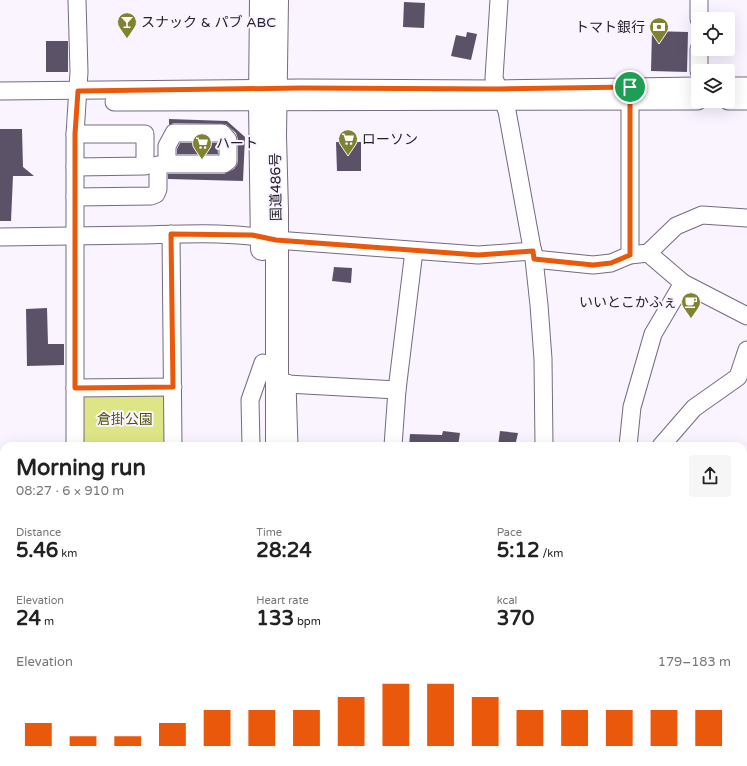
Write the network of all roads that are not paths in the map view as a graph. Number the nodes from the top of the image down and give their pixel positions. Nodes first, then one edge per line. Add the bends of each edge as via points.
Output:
1 (77, 0) edge
2 (261, 0) edge
3 (277, 0) edge
4 (500, 0) edge
5 (699, 0) edge
6 (699, 12) edge
7 (735, 86) edge
8 (747, 86) edge
9 (691, 87) edge
10 (0, 91) edge
11 (630, 94) junction
12 (500, 95) junction
13 (77, 96) junction
14 (268, 96) junction
15 (691, 100) edge
16 (747, 100) edge
17 (735, 101) edge
18 (0, 103) edge
19 (75, 134) junction
20 (163, 164) dead end
21 (76, 167) junction
22 (75, 197) junction
23 (747, 218) edge
24 (171, 234) junction
25 (75, 236) junction
26 (0, 237) edge
27 (269, 239) junction
28 (414, 251) junction
29 (648, 253) junction
30 (533, 255) junction
31 (630, 255) junction
32 (683, 283) junction
33 (747, 316) edge
34 (747, 350) edge
35 (270, 362) junction
36 (287, 384) junction
37 (173, 387) junction
38 (75, 388) junction
39 (397, 390) junction
40 (75, 442) edge
41 (173, 442) edge
42 (251, 442) edge
43 (264, 442) edge
44 (277, 442) edge
45 (289, 442) edge
46 (393, 442) edge
47 (544, 442) edge
48 (628, 442) edge
49 (664, 442) edge

1 - 13 street
2 - 14 highway, 国道486号
3 - 14 highway, 国道486号
4 - 12 street via 494,78
5 - 6 street
7 - 8 street
9 - 11 street
10 - 13 street
11 - 12 street
11 - 15 street
11 - 31 street
12 - 14 street
12 - 30 street via 507,111
13 - 14 street
13 - 18 street
13 - 19 street
14 - 27 highway, 国道486号 via 277,211
16 - 17 street
19 - 21 street
19 - 21 street via 145,134 146,166
20 - 22 street via 158,189 156,194 151,196
21 - 22 street
22 - 25 street
23 - 29 street via 702,215 676,226
24 - 25 street
24 - 27 street via 238,235
24 - 37 street
25 - 26 street
25 - 38 street
27 - 28 street
27 - 35 highway, 国道486号
28 - 30 street
28 - 39 street
29 - 31 street
29 - 32 street
30 - 31 street via 593,265 611,263
30 - 47 street via 543,359
32 - 33 street
32 - 48 street via 654,334 632,407
34 - 49 street via 738,377 694,408
35 - 36 street
35 - 42 street via 250,400
35 - 43 highway, 国道486号
35 - 44 highway, 国道486号
36 - 39 street
36 - 45 street
37 - 38 street
37 - 41 street
38 - 40 street
39 - 46 street

